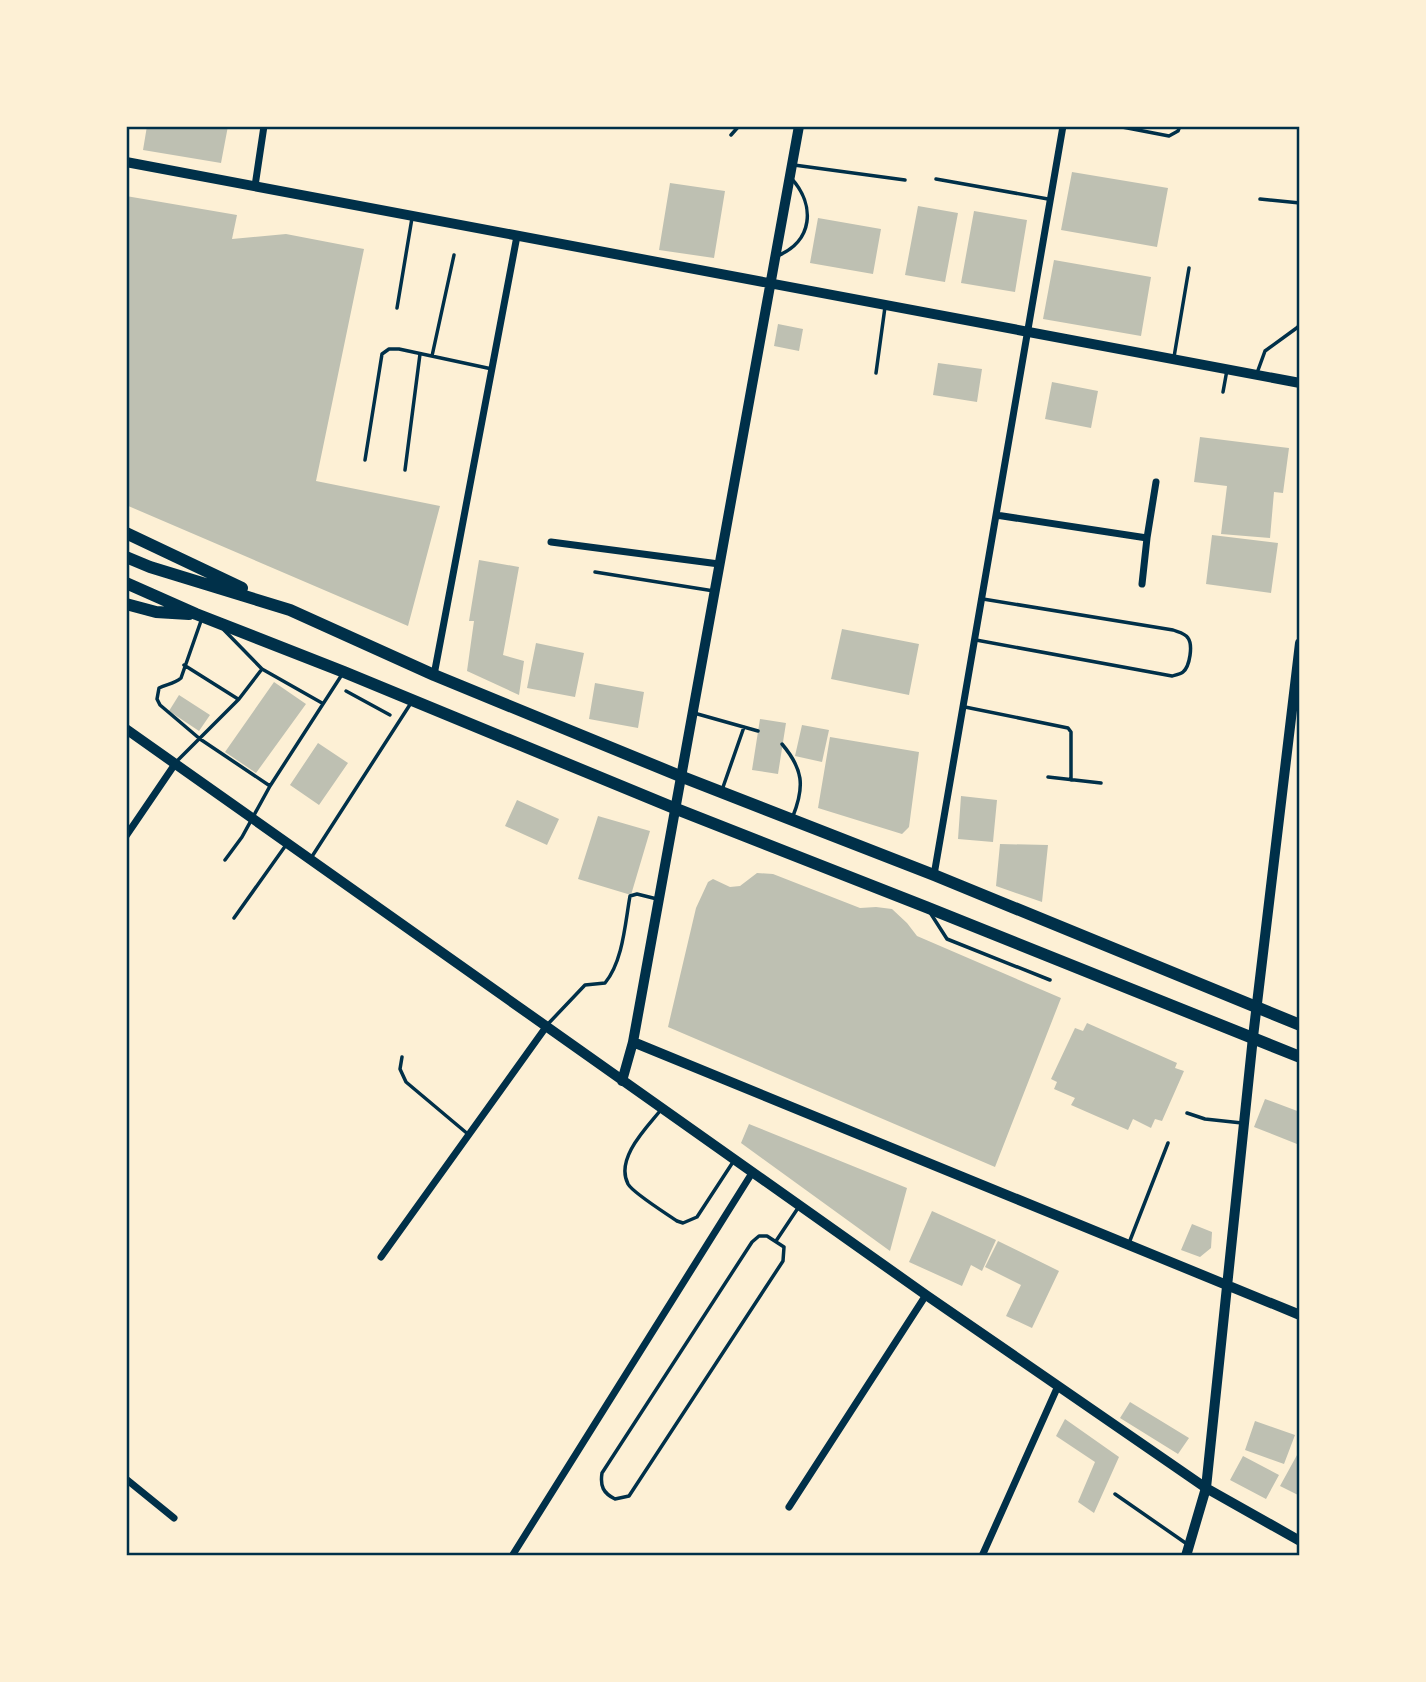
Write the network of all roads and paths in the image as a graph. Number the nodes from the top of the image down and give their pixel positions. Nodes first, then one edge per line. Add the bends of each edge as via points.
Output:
1 (264, 126) edge
2 (739, 126) edge
3 (799, 126) edge
4 (1063, 126) edge
5 (1117, 126) edge
6 (1180, 126) edge
7 (730, 135) dead end
8 (126, 162) edge
9 (792, 164) junction
10 (790, 177) junction
11 (936, 179) dead end
12 (905, 180) dead end
13 (255, 186) junction
14 (1260, 199) dead end
15 (1050, 200) junction
16 (1300, 203) edge
17 (413, 216) junction
18 (517, 236) junction
19 (454, 254) dead end
20 (775, 257) junction
21 (1189, 268) dead end
22 (770, 283) junction
23 (886, 305) junction
24 (397, 307) dead end
25 (1300, 321) edge
26 (1028, 332) junction
27 (420, 354) junction
28 (432, 356) junction
29 (1174, 359) junction
30 (492, 369) junction
31 (1227, 369) junction
32 (876, 373) dead end
33 (1256, 375) junction
34 (1300, 383) edge
35 (1223, 392) dead end
36 (365, 460) dead end
37 (405, 470) dead end
38 (1156, 482) dead end
39 (996, 515) junction
40 (126, 533) edge
41 (1147, 538) junction
42 (551, 542) dead end
43 (126, 557) edge
44 (719, 564) junction
45 (595, 572) dead end
46 (126, 583) edge
47 (1142, 584) dead end
48 (714, 592) junction
49 (982, 599) junction
50 (126, 604) edge
51 (290, 610) junction
52 (199, 615) junction
53 (217, 622) junction
54 (974, 640) junction
55 (1300, 643) edge
56 (184, 665) junction
57 (262, 669) junction
58 (344, 672) junction
59 (435, 675) junction
60 (335, 684) junction
61 (239, 699) junction
62 (412, 701) junction
63 (322, 703) junction
64 (963, 707) junction
65 (692, 713) junction
66 (389, 716) dead end
67 (744, 727) junction
68 (126, 729) edge
69 (758, 731) dead end
70 (200, 739) junction
71 (782, 744) dead end
72 (175, 764) junction
73 (680, 776) junction
74 (1048, 777) dead end
75 (1071, 780) junction
76 (1101, 783) dead end
77 (270, 786) junction
78 (721, 792) junction
79 (674, 808) junction
80 (251, 818) junction
81 (791, 820) junction
82 (126, 836) edge
83 (287, 844) junction
84 (225, 860) dead end
85 (310, 860) junction
86 (934, 875) junction
87 (658, 900) junction
88 (926, 906) junction
89 (234, 918) dead end
90 (1050, 980) dead end
91 (1257, 1006) junction
92 (1300, 1025) edge
93 (546, 1027) junction
94 (1253, 1037) junction
95 (633, 1042) junction
96 (402, 1057) dead end
97 (1300, 1057) edge
98 (622, 1081) junction
99 (662, 1109) junction
100 (1187, 1113) dead end
101 (1244, 1123) junction
102 (469, 1135) junction
103 (1168, 1143) dead end
104 (734, 1160) junction
105 (752, 1173) junction
106 (799, 1206) junction
107 (776, 1241) junction
108 (1128, 1245) junction
109 (381, 1257) dead end
110 (1225, 1284) junction
111 (926, 1295) junction
112 (1300, 1315) edge
113 (1058, 1386) junction
114 (126, 1479) edge
115 (1206, 1488) junction
116 (1115, 1494) dead end
117 (789, 1507) dead end
118 (174, 1518) dead end
119 (1300, 1541) edge
120 (1187, 1551) edge
121 (512, 1556) edge
122 (982, 1556) edge

1 - 13 street
2 - 7 lane
3 - 9 street
4 - 15 street
5 - 6 lane via 1169,136
8 - 13 street
9 - 10 street
9 - 12 lane
10 - 20 street
10 - 20 lane via 800,188 808,210 798,244
11 - 15 lane
13 - 17 street
14 - 16 lane
15 - 26 street
17 - 18 street
17 - 24 lane
18 - 22 street
18 - 30 street
19 - 28 lane
20 - 22 street
21 - 29 lane
22 - 23 street
22 - 44 street
23 - 26 street
23 - 32 lane
25 - 33 lane via 1265,351
26 - 29 street
26 - 39 street
27 - 28 lane
27 - 36 lane via 399,349 382,354
27 - 37 lane
28 - 30 lane
29 - 31 street
30 - 59 street
31 - 33 street
31 - 35 lane
33 - 34 street
38 - 41 street
39 - 41 street
39 - 49 street
40 - 51 highway
41 - 47 street
42 - 44 street
43 - 51 highway
44 - 48 street
45 - 48 lane
46 - 52 highway
48 - 65 street
49 - 54 street
49 - 54 lane via 1173,630 1186,634 1191,642 1189,655 1182,673 1172,676
50 - 52 highway
51 - 59 highway
52 - 53 highway
52 - 56 lane
53 - 57 lane
53 - 58 highway
54 - 64 street
55 - 91 street
56 - 61 lane
56 - 70 lane via 181,678 159,688 157,699
57 - 61 lane
57 - 63 lane
58 - 60 lane
58 - 62 highway
59 - 73 highway
60 - 63 lane
60 - 66 path
61 - 70 lane
62 - 79 highway
62 - 85 lane
63 - 77 lane
64 - 75 lane via 1068,728
64 - 86 street
65 - 67 lane
65 - 73 street
67 - 69 lane
67 - 78 lane
68 - 72 street
70 - 72 lane
70 - 77 lane
71 - 81 lane via 796,761 802,784
72 - 80 street
72 - 82 street
73 - 78 highway
73 - 79 street
74 - 75 lane
75 - 76 lane
77 - 80 lane
78 - 81 highway
79 - 87 street
79 - 88 highway
80 - 83 street
80 - 84 lane
81 - 86 highway
83 - 85 street
83 - 89 lane
85 - 93 street
86 - 91 highway
87 - 93 lane via 630,896 605,984 585,985
87 - 95 street
88 - 90 lane via 947,939
88 - 94 highway
91 - 92 highway
91 - 94 street
93 - 98 street
93 - 102 street
94 - 97 highway
94 - 101 street
95 - 98 street
95 - 108 street
96 - 102 lane via 405,1082
98 - 99 street
99 - 104 street
99 - 104 lane via 630,1152 625,1172 628,1185 677,1221 697,1217
100 - 101 lane
101 - 110 street
102 - 109 street
103 - 108 lane
104 - 105 street
105 - 106 street
105 - 121 street
106 - 107 lane
106 - 111 street
107 - 107 lane via 784,1247 783,1261 629,1496 615,1499 608,1495 602,1473 752,1242 760,1236
108 - 110 street
110 - 112 street
110 - 115 street
111 - 113 street
111 - 117 street
113 - 115 street
113 - 122 street
114 - 118 street
115 - 119 street
115 - 120 street
116 - 120 lane

